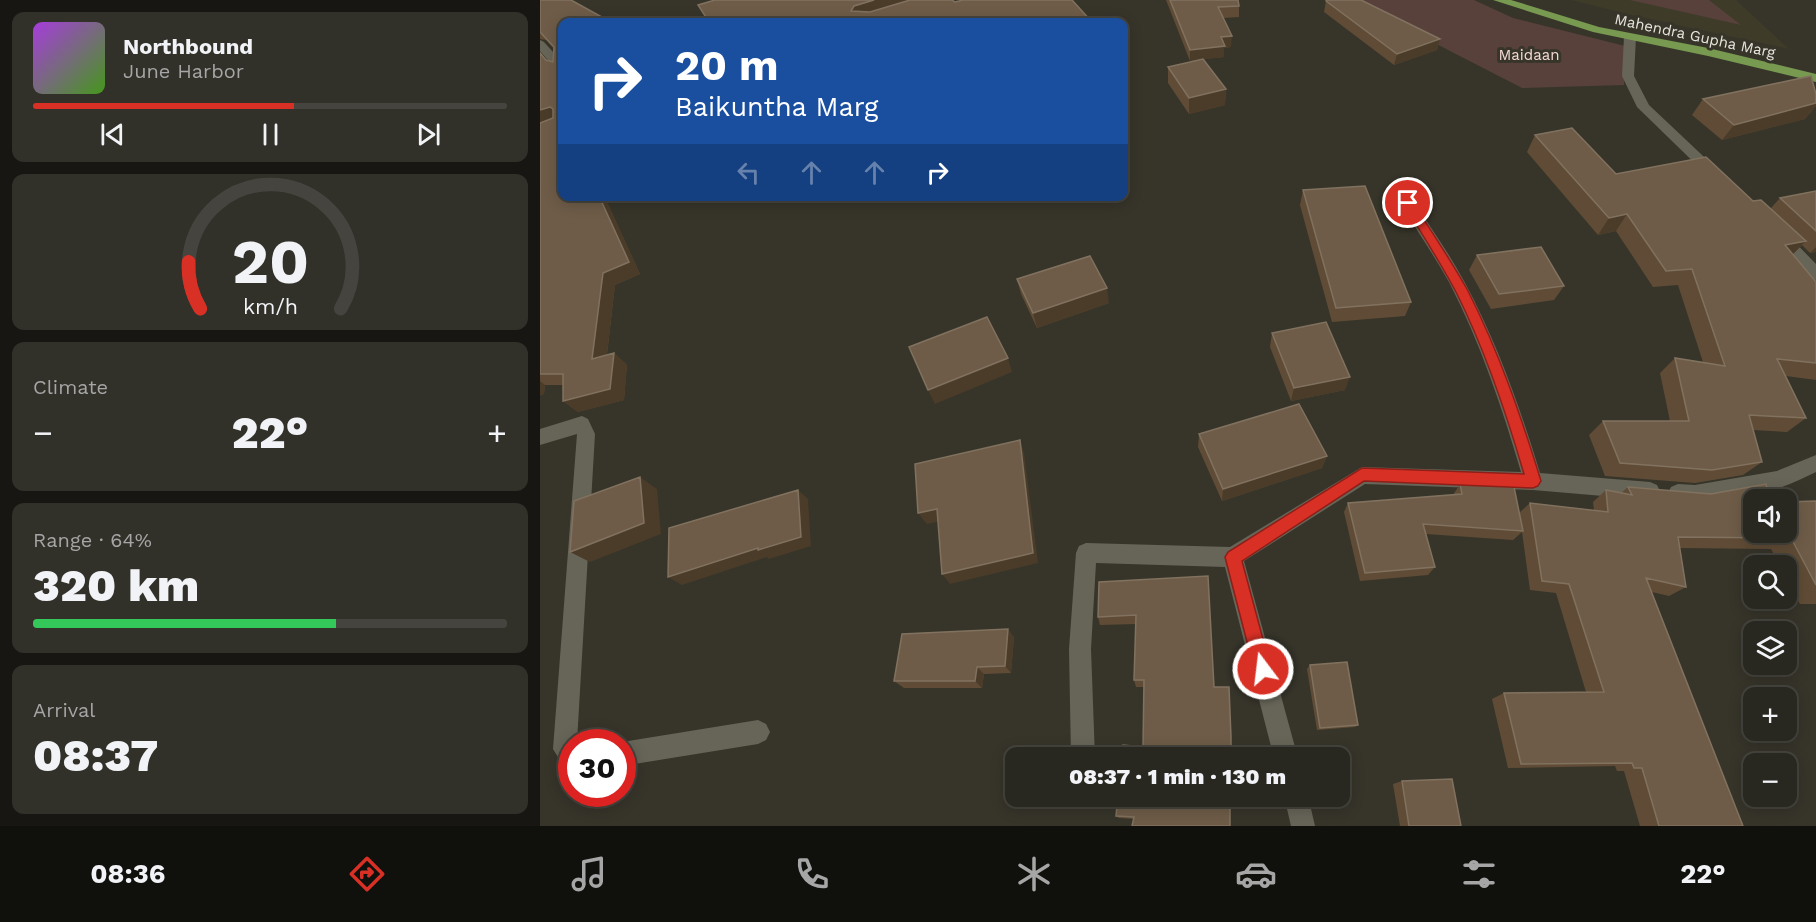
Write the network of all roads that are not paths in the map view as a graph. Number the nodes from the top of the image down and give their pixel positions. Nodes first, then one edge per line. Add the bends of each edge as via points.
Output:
1 (1499, 0) edge
2 (1630, 37) junction
3 (540, 44) edge
4 (558, 64) edge
5 (1816, 78) edge
6 (1721, 180) edge
7 (1408, 203) dead end
8 (1765, 221) edge
9 (1816, 274) edge
10 (540, 438) edge
11 (1816, 463) edge
12 (1533, 481) junction
13 (1233, 557) junction
14 (566, 729) edge
15 (758, 732) dead end
16 (1083, 747) edge
17 (1283, 747) edge
18 (636, 752) edge
19 (1299, 807) edge
20 (1304, 826) edge

1 - 2 main road, Mahendra Gupha Marg
2 - 5 main road, Mahendra Gupha Marg
2 - 6 street via 1628,76 1643,107
3 - 4 street
7 - 12 street via 1462,291 1489,349
8 - 9 street
10 - 14 street via 582,424 586,434
11 - 12 street via 1779,479 1695,494
12 - 13 street via 1362,474
13 - 16 street via 1086,553 1080,649
13 - 17 street
15 - 18 street
19 - 20 street

